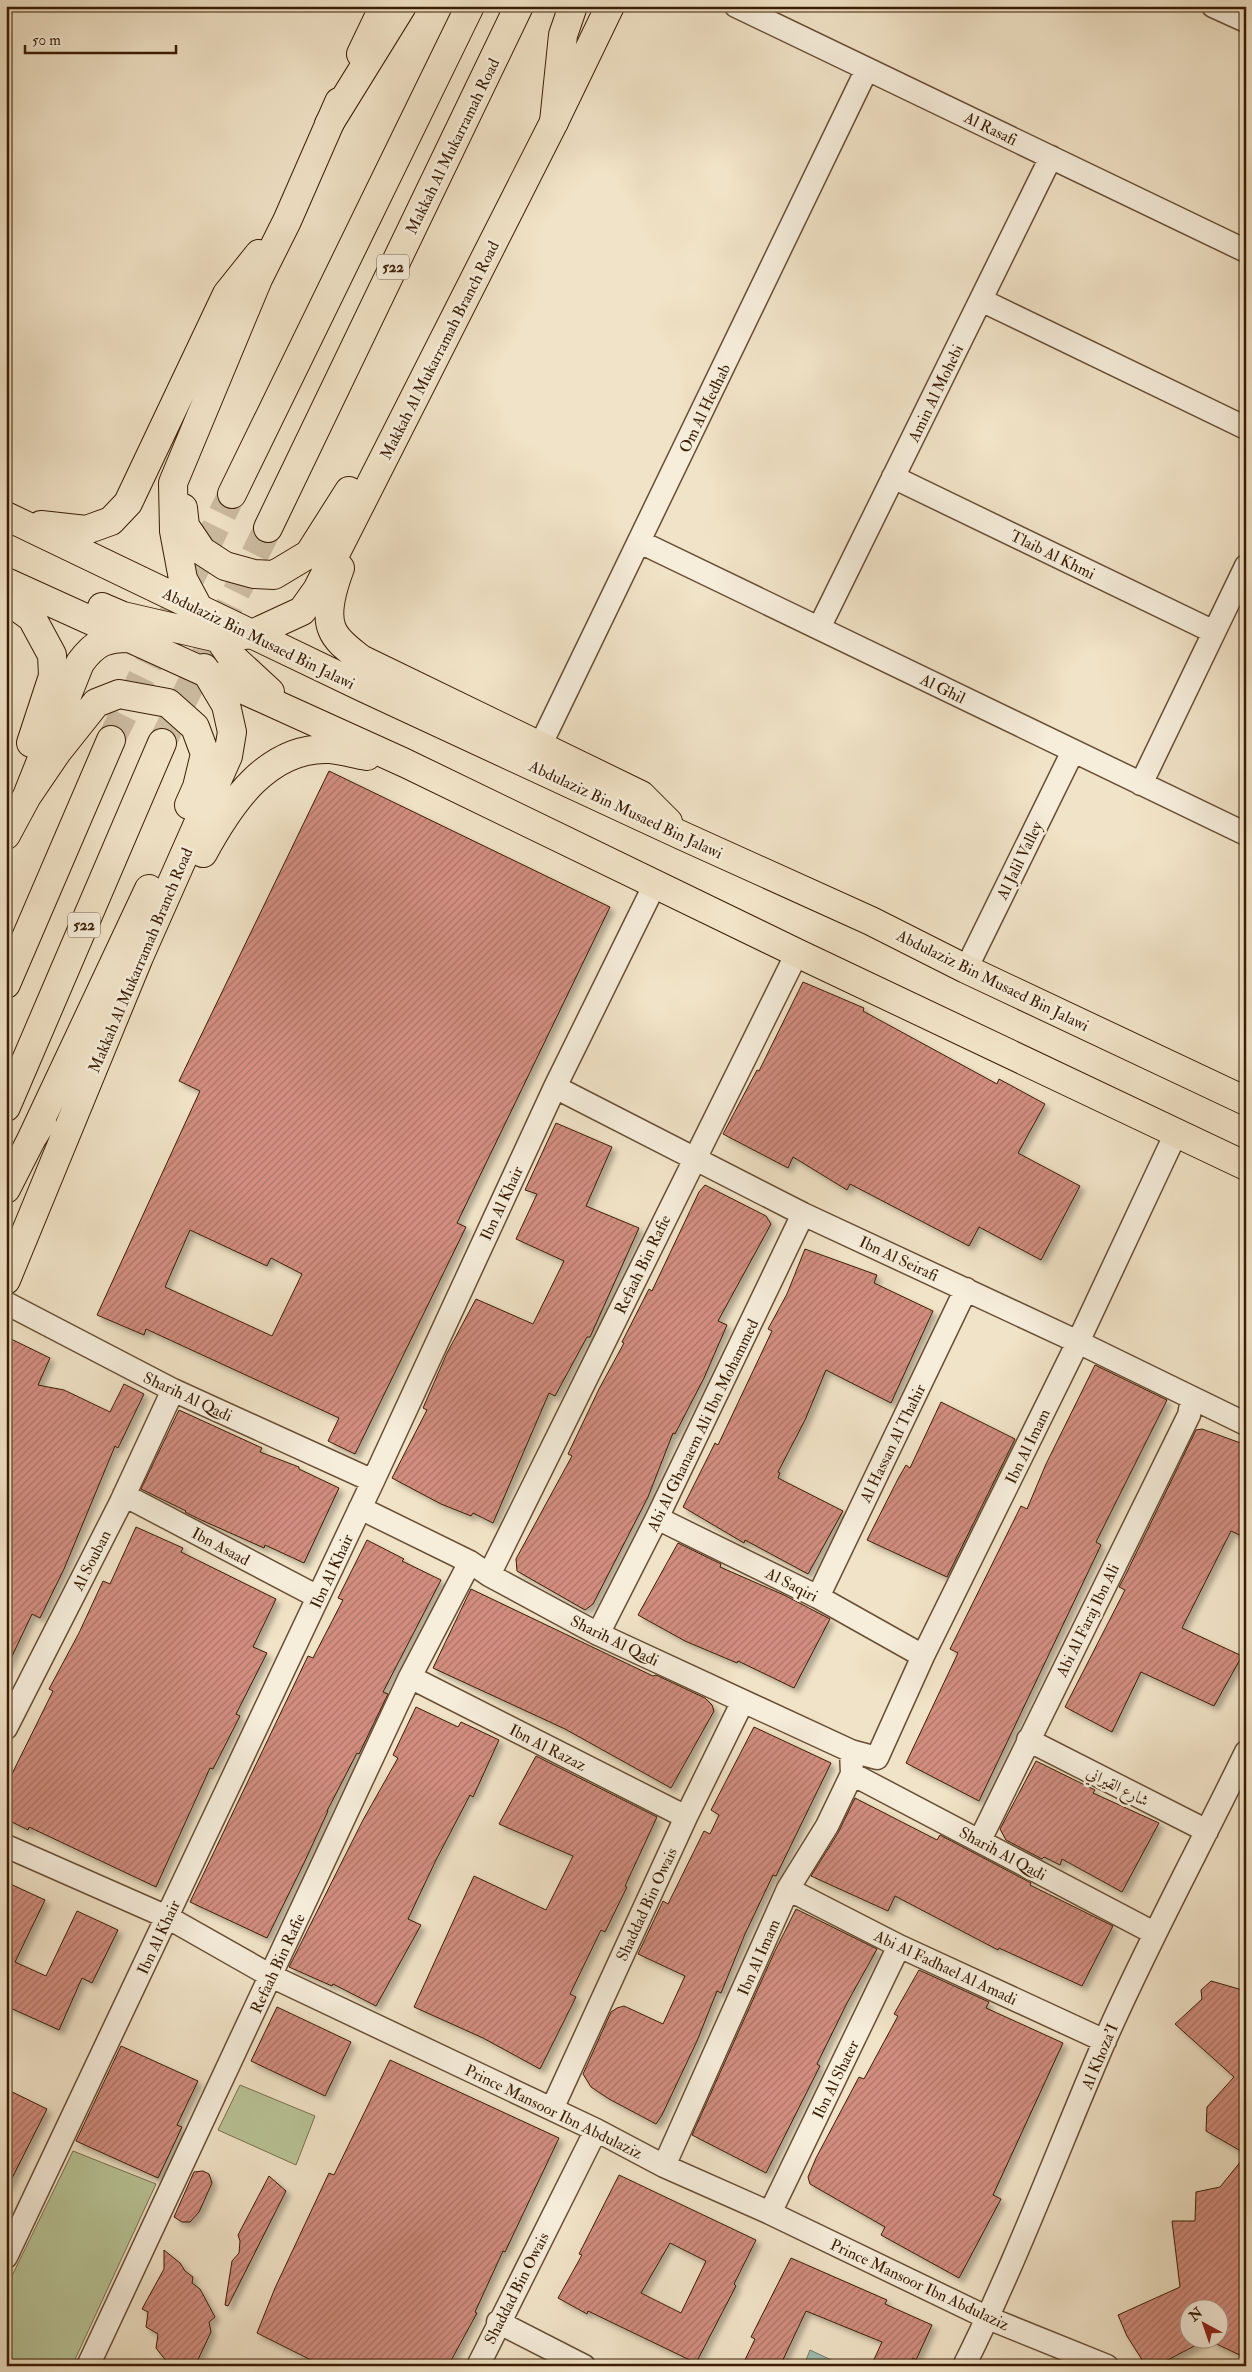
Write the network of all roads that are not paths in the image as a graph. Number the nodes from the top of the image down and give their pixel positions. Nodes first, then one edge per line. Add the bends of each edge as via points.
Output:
1 (384, 6) edge
2 (402, 6) edge
3 (470, 6) edge
4 (519, 6) edge
5 (573, 6) edge
6 (610, 6) edge
7 (736, 6) edge
8 (1213, 6) edge
9 (1246, 21) edge
10 (867, 69) junction
11 (554, 122) junction
12 (329, 124) junction
13 (1051, 157) junction
14 (287, 221) junction
15 (1246, 251) edge
16 (980, 300) junction
17 (424, 377) junction
18 (1246, 428) edge
19 (893, 477) junction
20 (232, 494) tunnel mouth
21 (13, 519) edge
22 (268, 528) tunnel mouth
23 (640, 542) junction
24 (88, 556) junction
25 (1246, 566) edge
26 (6, 567) edge
27 (6, 582) edge
28 (6, 599) edge
29 (199, 609) junction
30 (165, 626) junction
31 (819, 628) junction
32 (1214, 632) junction
33 (252, 634) junction
34 (130, 637) junction
35 (185, 646) junction
36 (225, 647) junction
37 (206, 671) junction
38 (364, 688) junction
39 (288, 709) junction
40 (111, 740) tunnel mouth
41 (162, 743) tunnel mouth
42 (540, 746) junction
43 (1073, 751) junction
44 (405, 763) junction
45 (1141, 784) junction
46 (27, 796) junction
47 (1246, 834) edge
48 (6, 835) edge
49 (683, 836) junction
50 (655, 884) junction
51 (796, 953) junction
52 (140, 957) junction
53 (966, 969) junction
54 (6, 984) edge
55 (115, 1016) junction
56 (554, 1087) junction
57 (1246, 1101) edge
58 (6, 1107) edge
59 (1176, 1133) junction
60 (32, 1138) junction
61 (694, 1157) junction
62 (1246, 1166) edge
63 (6, 1189) edge
64 (803, 1214) junction
65 (6, 1280) edge
66 (966, 1289) junction
67 (6, 1303) edge
68 (1078, 1342) junction
69 (173, 1390) junction
70 (1192, 1399) junction
71 (1246, 1424) edge
72 (373, 1481) junction
73 (124, 1495) junction
74 (360, 1508) junction
75 (658, 1518) junction
76 (470, 1562) junction
77 (489, 1575) junction
78 (318, 1596) junction
79 (818, 1597) junction
80 (598, 1634) junction
81 (923, 1656) junction
82 (410, 1678) junction
83 (743, 1701) junction
84 (6, 1728) edge
85 (1028, 1740) junction
86 (851, 1751) junction
87 (1246, 1752) edge
88 (877, 1758) joint
89 (852, 1774) junction
90 (686, 1817) junction
91 (1207, 1831) junction
92 (980, 1840) junction
93 (6, 1846) edge
94 (788, 1889) junction
95 (167, 1917) junction
96 (1154, 1933) junction
97 (899, 1946) junction
98 (271, 1976) junction
99 (1105, 2041) junction
100 (552, 2109) junction
101 (596, 2130) junction
102 (664, 2166) junction
103 (770, 2213) junction
104 (6, 2257) edge
105 (988, 2318) junction
106 (498, 2322) junction
107 (88, 2366) edge
108 (478, 2366) edge
109 (584, 2366) edge
110 (964, 2366) edge
111 (1107, 2366) edge

1 - 12 main road
2 - 12 main road
3 - 20 main road
4 - 22 main road, Makkah Al Mukarramah Road / 522
5 - 11 main road via 563,35
6 - 11 main road, Makkah Al Mukarramah Branch Road
7 - 10 street, Al Rasafi
8 - 9 street
10 - 13 street, Al Rasafi
10 - 23 street, Om Al Hedhab
11 - 17 main road, Makkah Al Mukarramah Branch Road
12 - 14 main road
13 - 15 street, Al Rasafi
13 - 16 street, Amin Al Mohebi
14 - 17 main road via 278,264 185,492 185,526 202,551 239,571 274,575 309,554
14 - 21 main road via 227,294 128,503 111,521 86,530
14 - 29 main road via 258,279 173,484 174,531 184,579
16 - 18 street
16 - 19 street, Amin Al Mohebi
17 - 33 main road, Makkah Al Mukarramah Branch Road via 316,590 302,611
17 - 42 main road via 331,592 331,628 343,645 361,659
19 - 31 street, Amin Al Mohebi
19 - 32 street, Tlaib Al Khmi
21 - 24 main road, Abdulaziz Bin Musaed Bin Jalawi
23 - 31 street, Al Ghil
23 - 42 street, Om Al Hedhab
24 - 29 main road, Abdulaziz Bin Musaed Bin Jalawi
24 - 30 main road, Makkah Al Mukarramah Branch Road
25 - 32 street
26 - 30 main road, Makkah Al Mukarramah Branch Road via 123,616
27 - 34 main road
28 - 46 main road via 32,618 52,655 54,676 29,750
29 - 33 main road, Abdulaziz Bin Musaed Bin Jalawi
29 - 36 main road
30 - 35 main road, Makkah Al Mukarramah Branch Road
30 - 36 main road, Makkah Al Mukarramah Branch Road
31 - 43 street, Al Ghil
32 - 45 street
33 - 36 main road, Makkah Al Mukarramah Branch Road
33 - 38 main road, Abdulaziz Bin Musaed Bin Jalawi
34 - 35 main road, Makkah Al Mukarramah Branch Road
34 - 37 main road
34 - 46 main road, Makkah Al Mukarramah Branch Road via 94,644 80,663
35 - 36 main road, Makkah Al Mukarramah Branch Road
35 - 37 main road, Makkah Al Mukarramah Branch Road
36 - 38 main road, Makkah Al Mukarramah Branch Road
36 - 39 main road
37 - 39 main road
37 - 52 main road, Makkah Al Mukarramah Branch Road via 226,705 232,732 228,756
38 - 49 main road, Abdulaziz Bin Musaed Bin Jalawi
39 - 44 main road
40 - 54 main road
41 - 58 main road, 522
42 - 49 main road via 641,795
43 - 45 street, Al Ghil
43 - 53 street, Al Jalil Valley
44 - 50 main road
44 - 52 main road via 329,749 300,753 261,774 239,794 223,817 186,885
45 - 47 street, Al Ghil
46 - 48 main road, Makkah Al Mukarramah Branch Road
46 - 60 main road via 96,703 119,694 168,703 195,727 204,754 198,787
49 - 53 main road, Abdulaziz Bin Musaed Bin Jalawi via 871,921
50 - 51 main road
50 - 56 street, Ibn Al Khair
51 - 59 main road
51 - 61 street, Refaah Bin Rafie
52 - 55 main road, Makkah Al Mukarramah Branch Road
53 - 57 main road, Abdulaziz Bin Musaed Bin Jalawi
55 - 60 main road
55 - 65 main road, Makkah Al Mukarramah Branch Road
56 - 61 street, Ibn Al Seirafi
56 - 72 street, Ibn Al Khair
59 - 62 main road
59 - 68 street, Ibn Al Imam
60 - 63 main road
61 - 64 street, Ibn Al Seirafi
61 - 77 street, Refaah Bin Rafie
64 - 66 street, Ibn Al Seirafi
64 - 75 street, Abi Al Ghanaem Ali Ibn Mohammed
66 - 68 street, Ibn Al Seirafi
66 - 79 street, Al Hassan Al Thahir
67 - 69 street, Sharih Al Qadi
68 - 70 street, Ibn Al Seirafi
68 - 81 street, Ibn Al Imam
69 - 72 street, Sharih Al Qadi
69 - 73 street, Al Souban
70 - 71 street, Ibn Al Seirafi
70 - 85 street, Abi Al Faraj Ibn Ali via 1189,1415
72 - 74 street, Ibn Al Khair
73 - 78 street, Ibn Asaad
73 - 84 street, Al Souban
74 - 76 street, Sharih Al Qadi
74 - 78 street, Ibn Al Khair
75 - 79 street, Al Saqiri
75 - 80 street, Abi Al Ghanaem Ali Ibn Mohammed
76 - 77 street, Sharih Al Qadi
76 - 82 street, Refaah Bin Rafie
77 - 80 street, Sharih Al Qadi
78 - 95 street, Ibn Al Khair
79 - 81 street, Al Saqiri
80 - 83 street, Sharih Al Qadi
81 - 88 street, Ibn Al Imam
82 - 90 street, Ibn Al Razaz
82 - 98 street, Refaah Bin Rafie
83 - 86 street, Sharih Al Qadi
83 - 90 street, Shaddad Bin Owais
85 - 91 street, شارع القيراني
85 - 92 street, Abi Al Faraj Ibn Ali
86 - 88 street, Sharih Al Qadi
86 - 89 street, Ibn Al Imam
87 - 91 street, Al Khoza'I
89 - 92 street, Sharih Al Qadi
89 - 94 street, Ibn Al Imam via 827,1826
90 - 100 street, Shaddad Bin Owais
91 - 96 street, Al Khoza'I
92 - 96 street, Sharih Al Qadi
93 - 95 street, Prince Mansoor Ibn Abdulaziz
94 - 97 street, Abi Al Fadhael Al Amadi
94 - 102 street, Ibn Al Imam
95 - 98 street, Prince Mansoor Ibn Abdulaziz
95 - 104 street, Ibn Al Khair
96 - 99 street, Al Khoza'I
97 - 99 street, Abi Al Fadhael Al Amadi
97 - 103 street, Ibn Al Shater
98 - 100 street, Prince Mansoor Ibn Abdulaziz
98 - 107 street, Refaah Bin Rafie
99 - 105 street, Al Khoza'I
100 - 101 street, Prince Mansoor Ibn Abdulaziz
101 - 102 street, Prince Mansoor Ibn Abdulaziz
101 - 106 street, Shaddad Bin Owais
102 - 103 street, Prince Mansoor Ibn Abdulaziz
103 - 105 street, Prince Mansoor Ibn Abdulaziz
105 - 110 street, Al Khoza'I
105 - 111 street, Prince Mansoor Ibn Abdulaziz
106 - 108 street, Shaddad Bin Owais
106 - 109 street

